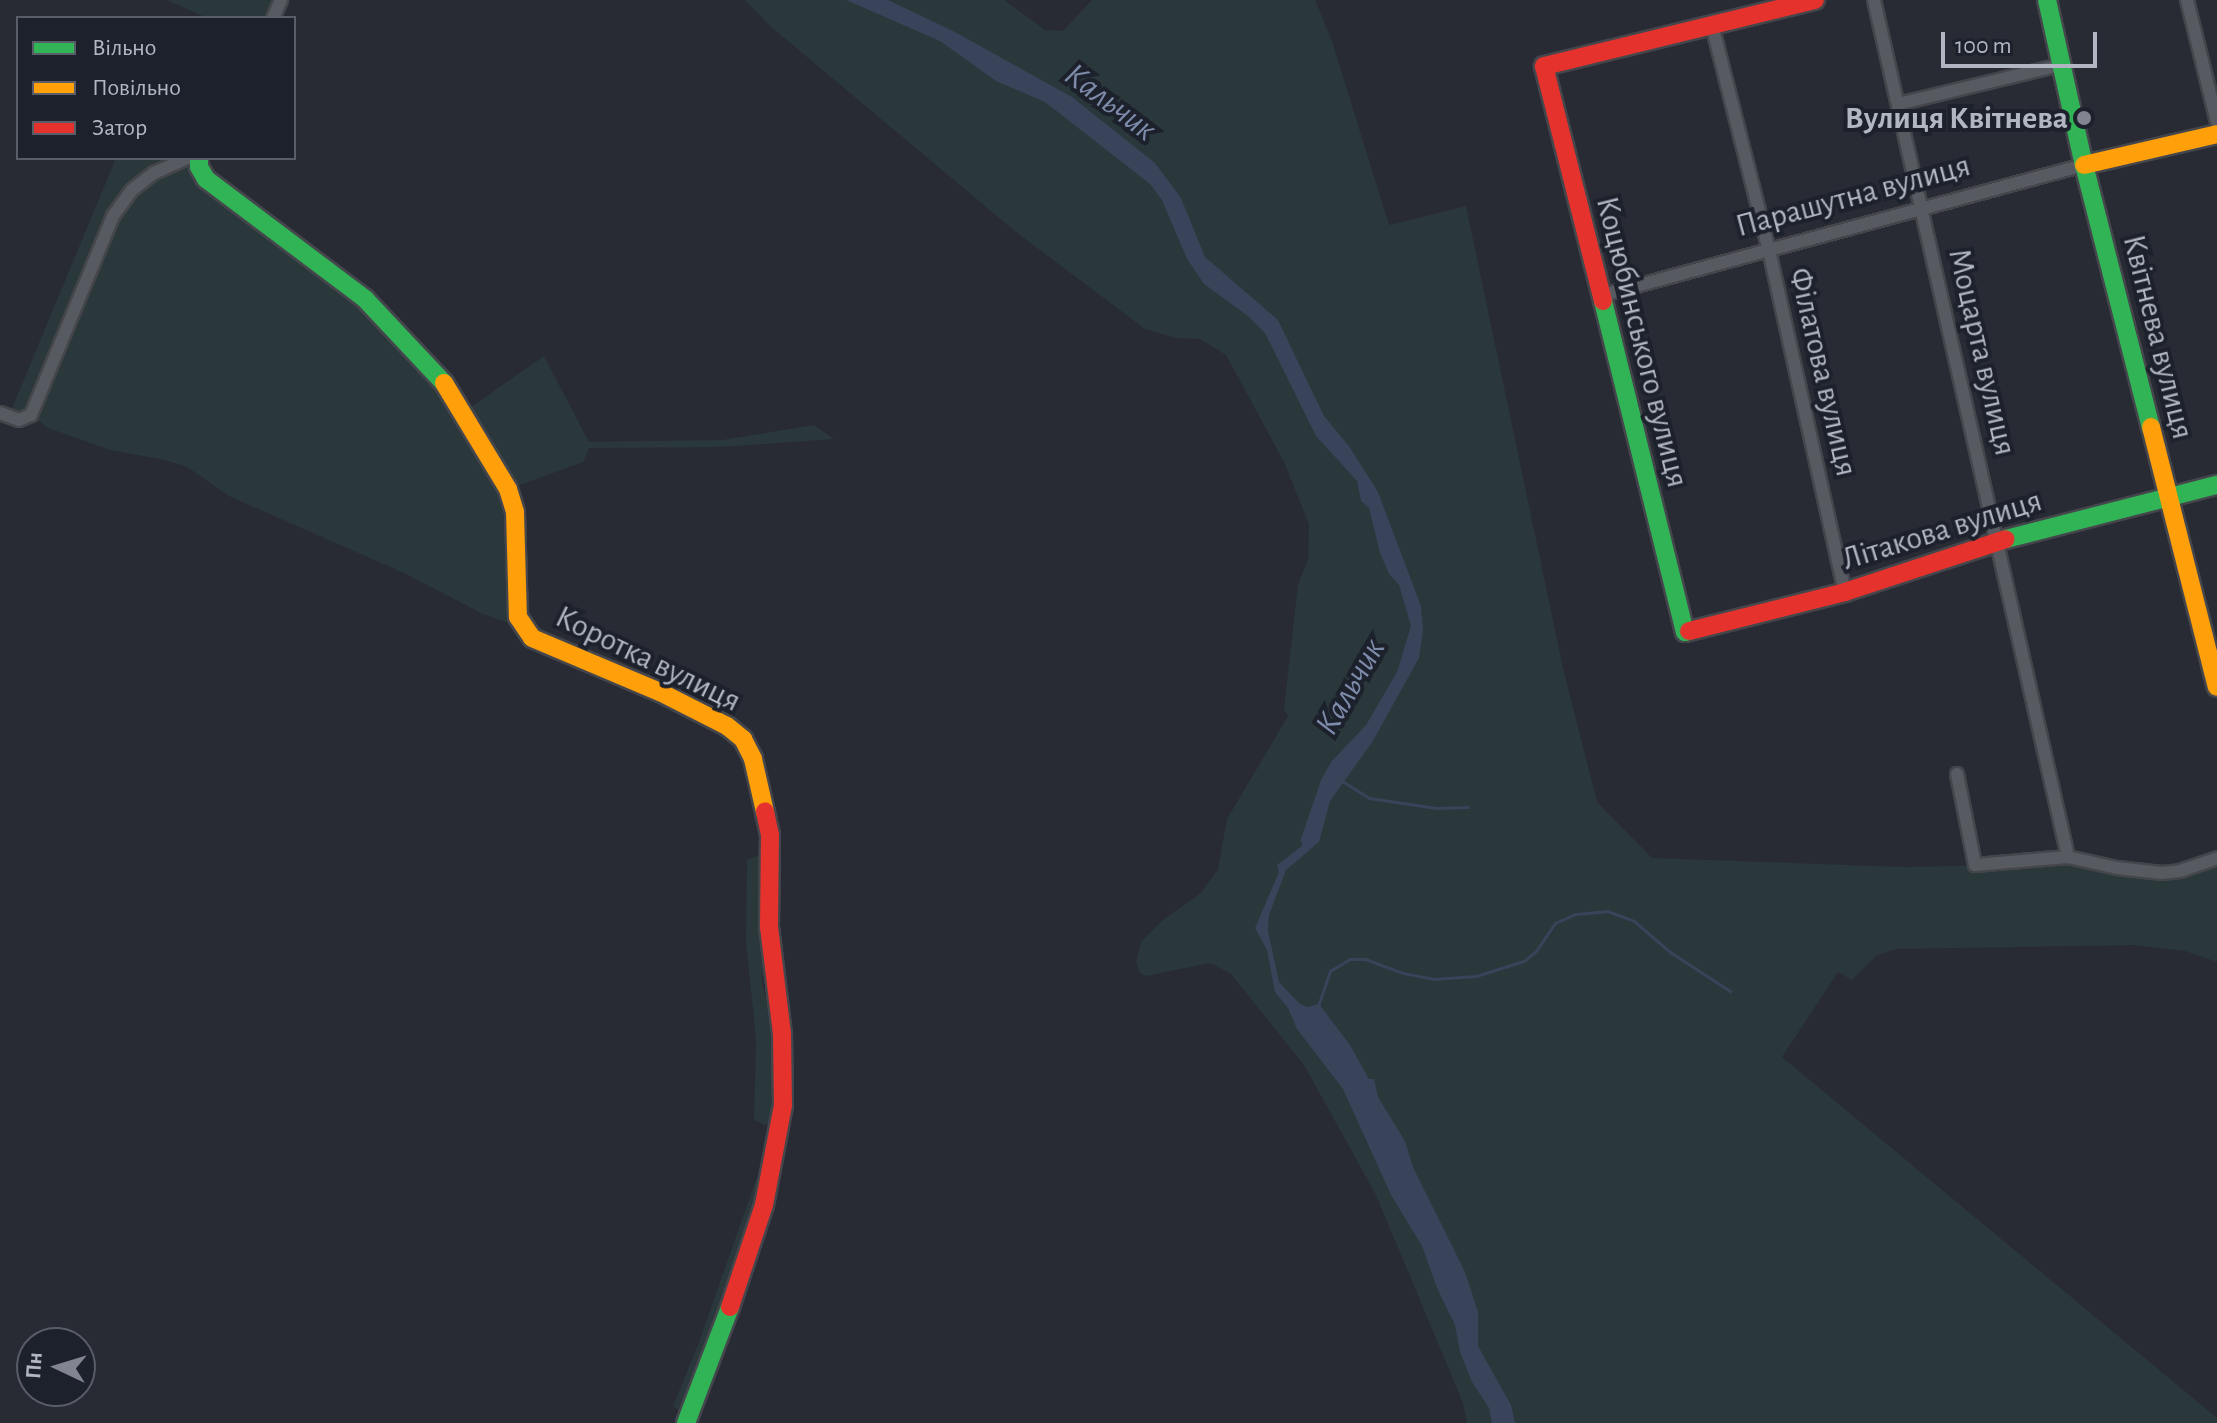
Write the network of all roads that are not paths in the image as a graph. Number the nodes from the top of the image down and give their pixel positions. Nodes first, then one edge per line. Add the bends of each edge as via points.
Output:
1 (1815, 0) edge
2 (1874, 0) edge
3 (2047, 0) edge
4 (2187, 0) edge
5 (1712, 25) junction
6 (2061, 65) junction
7 (1898, 104) junction
8 (2217, 122) edge
9 (2217, 134) edge
10 (183, 160) edge
11 (199, 160) edge
12 (2084, 165) junction
13 (1923, 208) junction
14 (1769, 250) junction
15 (1599, 296) junction
16 (0, 413) edge
17 (2217, 485) edge
18 (2167, 496) junction
19 (1999, 541) junction
20 (1845, 592) junction
21 (1685, 632) joint
22 (2217, 687) edge
23 (1957, 774) dead end
24 (2068, 857) junction
25 (2217, 858) edge
26 (686, 1423) edge

1 - 5 street
2 - 7 street, Моцарта вулиця
3 - 6 street, Квітнева вулиця
4 - 8 street
5 - 14 street, Філатова вулиця
5 - 15 street, Коцюбинського вулиця via 1544,66
6 - 7 street
6 - 12 street, Квітнева вулиця
7 - 13 street, Моцарта вулиця
9 - 12 street, Парашутна вулиця
10 - 16 street via 132,190 113,216 31,415 19,420
11 - 26 street, Коротка вулиця via 206,179 227,198 365,299 433,368 464,412 512,500 518,617 532,638 727,726 743,739 753,759 770,835 769,927 782,1034 783,1105 764,1205
12 - 13 street, Парашутна вулиця
12 - 18 street, Квітнева вулиця
13 - 14 street, Парашутна вулиця
13 - 19 street, Моцарта вулиця
14 - 15 street, Парашутна вулиця
14 - 20 street, Філатова вулиця
15 - 21 street, Коцюбинського вулиця
17 - 18 street, Літакова вулиця
18 - 19 street, Літакова вулиця
18 - 22 street, Квітнева вулиця
19 - 20 street, Літакова вулиця
19 - 24 street, Моцарта вулиця
20 - 21 street, Літакова вулиця
23 - 24 street via 1975,865
24 - 25 street via 2162,873

